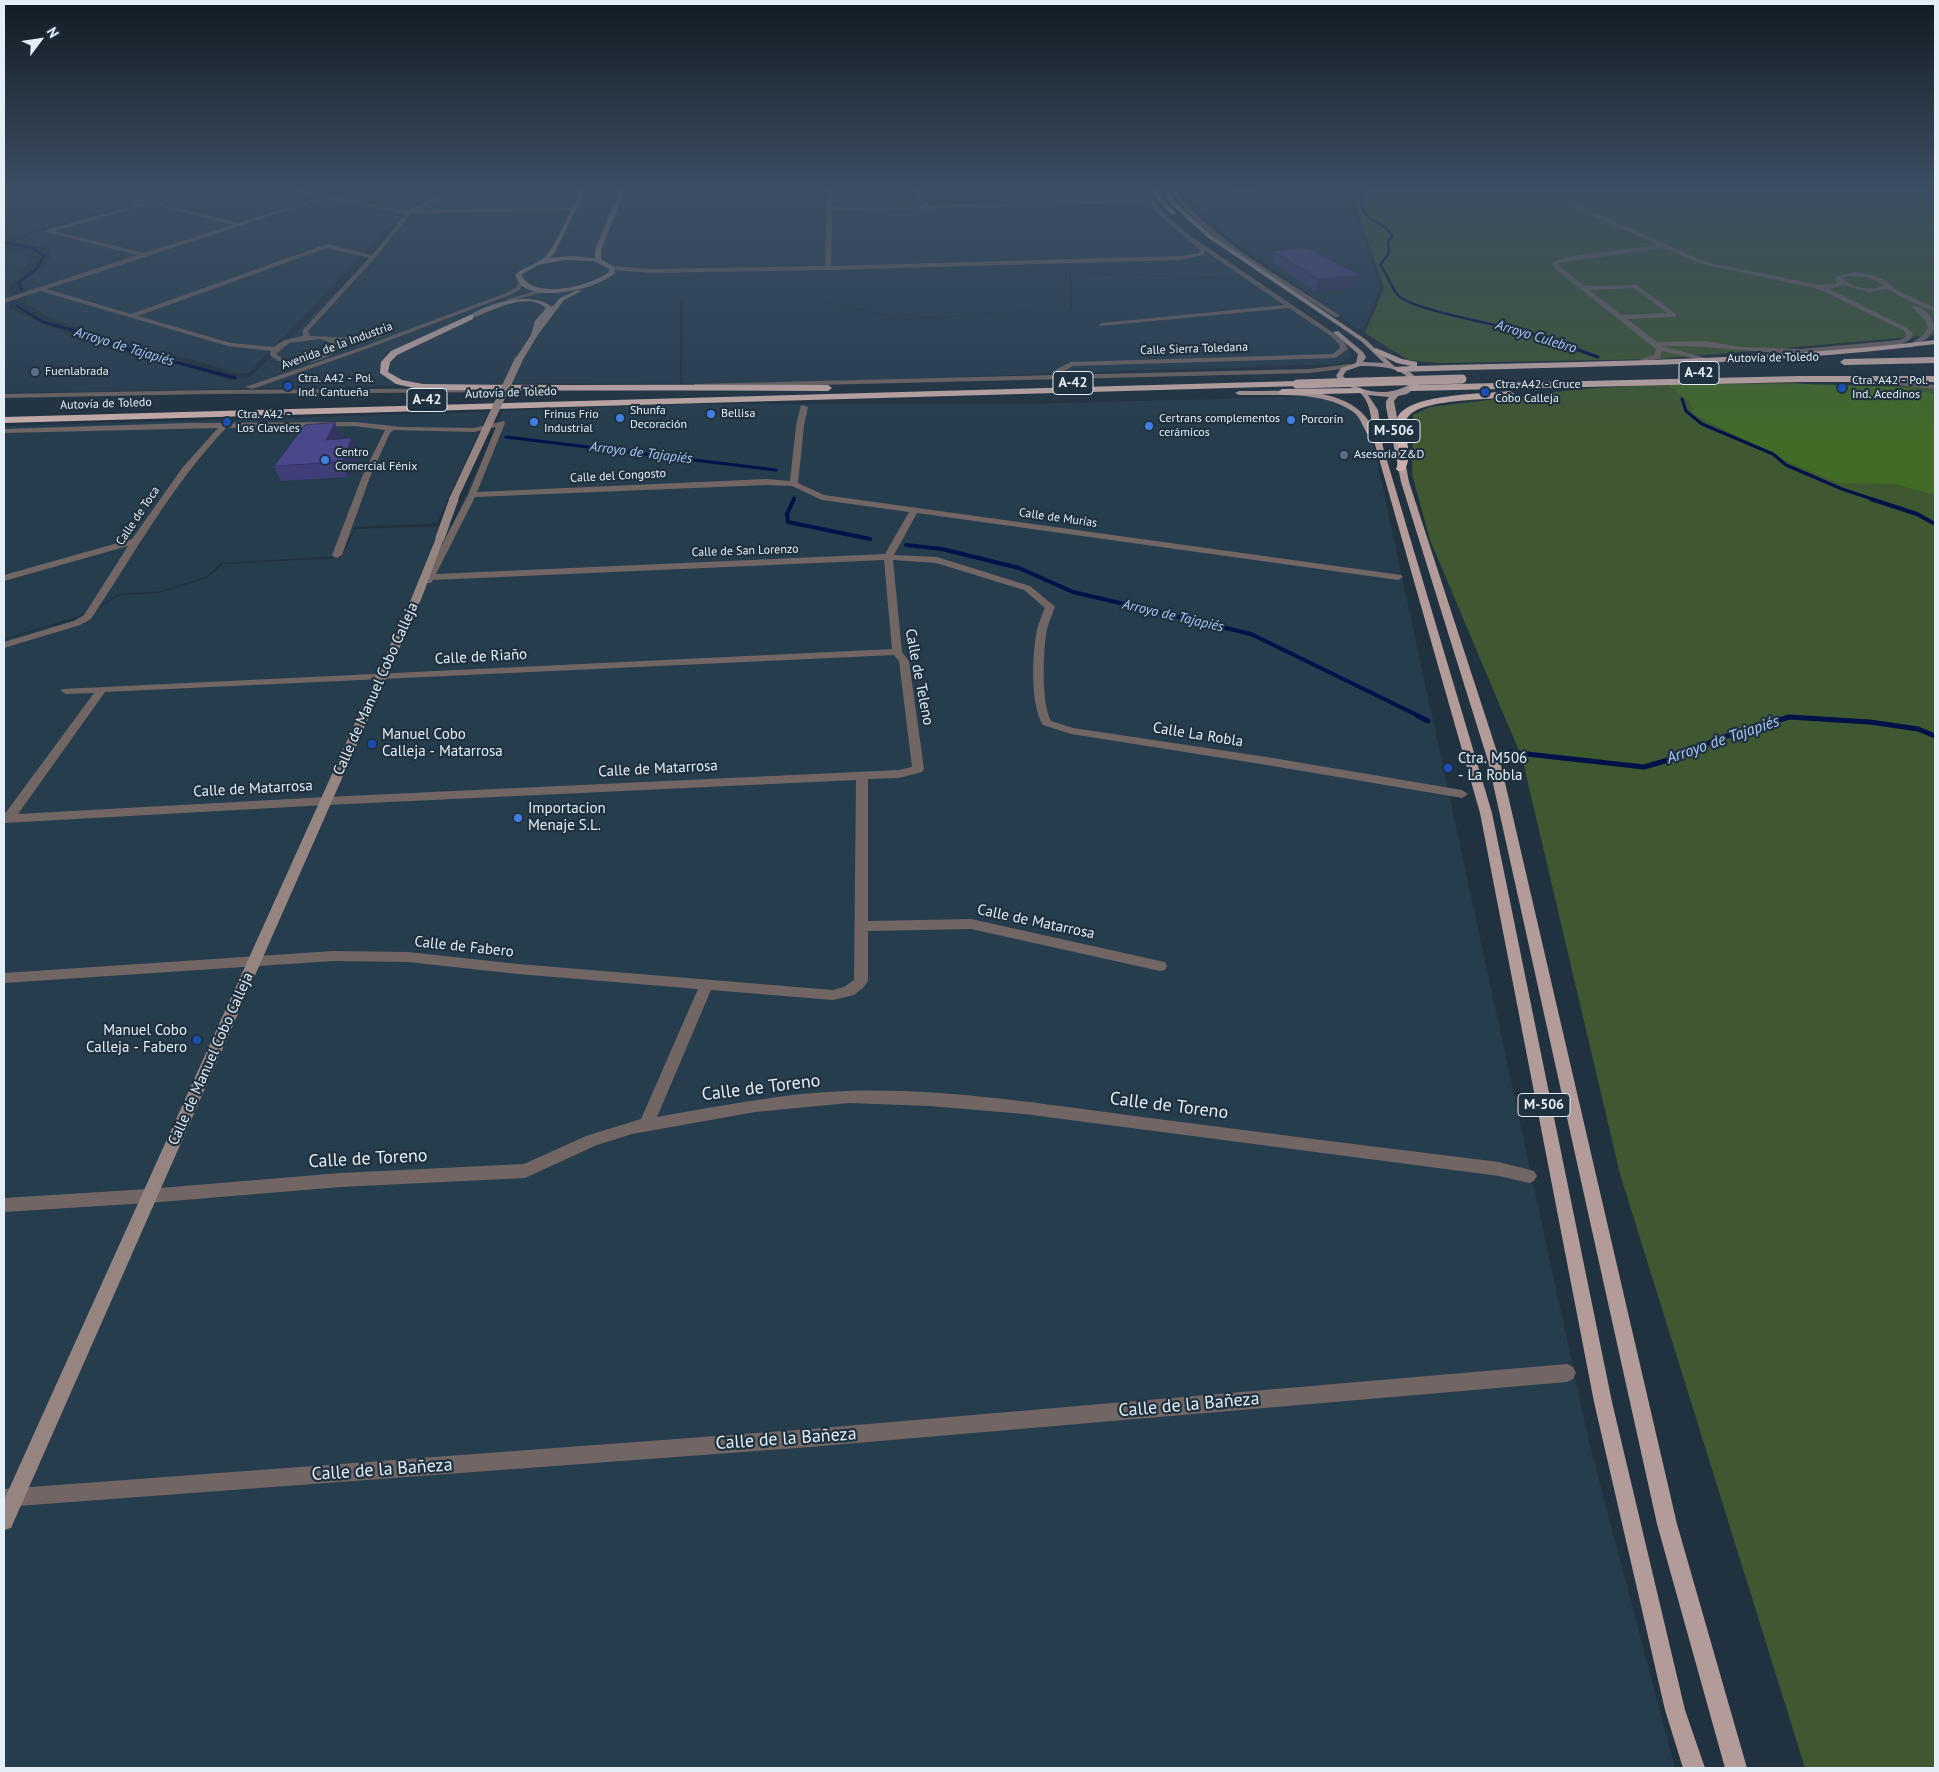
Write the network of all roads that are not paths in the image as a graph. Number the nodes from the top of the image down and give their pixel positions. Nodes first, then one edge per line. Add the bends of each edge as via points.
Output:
1 (89, 273) edge
2 (252, 273) edge
3 (359, 273) edge
4 (521, 273) edge
5 (612, 273) edge
6 (643, 273) edge
7 (1240, 273) edge
8 (1250, 273) edge
9 (1263, 273) edge
10 (1274, 273) edge
11 (1564, 273) edge
12 (1751, 273) edge
13 (607, 278) junction
14 (1841, 282) junction
15 (521, 283) junction
16 (589, 286) junction
17 (1887, 286) junction
18 (1820, 287) junction
19 (1582, 288) junction
20 (40, 289) junction
21 (544, 290) junction
22 (552, 290) junction
23 (1864, 290) junction
24 (1836, 295) junction
25 (562, 299) junction
26 (4, 300) edge
27 (1289, 306) junction
28 (1935, 310) edge
29 (131, 316) junction
30 (1337, 316) dead end
31 (1620, 317) junction
32 (470, 318) junction
33 (435, 321) junction
34 (1102, 325) dead end
35 (534, 335) junction
36 (1337, 335) junction
37 (307, 338) junction
38 (331, 339) junction
39 (1935, 342) edge
40 (1911, 346) junction
41 (1658, 347) junction
42 (274, 350) junction
43 (1376, 350) junction
44 (1935, 358) edge
45 (280, 360) junction
46 (1709, 360) junction
47 (1642, 362) junction
48 (1359, 364) junction
49 (1349, 366) junction
50 (1431, 367) junction
51 (1394, 368) junction
52 (1935, 368) edge
53 (1056, 373) dead end
54 (1935, 373) edge
55 (1801, 374) junction
56 (282, 377) junction
57 (1462, 378) junction
58 (1935, 379) edge
59 (1768, 380) junction
60 (1298, 383) junction
61 (1626, 383) junction
62 (1935, 385) edge
63 (674, 387) junction
64 (1412, 388) junction
65 (591, 389) junction
66 (851, 389) junction
67 (1362, 391) junction
68 (210, 392) junction
69 (1239, 393) junction
70 (1395, 394) junction
71 (4, 396) edge
72 (839, 397) junction
73 (804, 407) dead end
74 (4, 412) edge
75 (4, 420) edge
76 (224, 426) junction
77 (392, 428) junction
78 (6, 431) edge
79 (1379, 447) junction
80 (1403, 475) junction
81 (794, 484) junction
82 (472, 495) junction
83 (914, 511) junction
84 (136, 541) junction
85 (337, 555) dead end
86 (888, 557) junction
87 (430, 577) junction
88 (1398, 577) dead end
89 (4, 578) edge
90 (417, 596) junction
91 (1050, 607) joint
92 (4, 644) edge
93 (897, 652) junction
94 (381, 677) junction
95 (102, 689) junction
96 (66, 691) dead end
97 (862, 776) junction
98 (1462, 794) dead end
99 (326, 801) junction
100 (6, 819) edge
101 (862, 926) junction
102 (255, 962) junction
103 (1160, 966) dead end
104 (4, 978) edge
105 (707, 984) junction
106 (646, 1126) junction
107 (1529, 1176) dead end
108 (148, 1196) junction
109 (4, 1205) edge
110 (1567, 1373) dead end
111 (9, 1498) edge
112 (4, 1521) edge
113 (1694, 1768) edge
114 (1736, 1768) edge

1 - 20 street
2 - 29 street
3 - 37 street via 306,331
4 - 15 street via 518,276
5 - 13 street
6 - 13 street
7 - 27 street
8 - 36 main road
9 - 43 main road
10 - 30 street
11 - 19 street
12 - 18 street
13 - 16 street, Calle de Manuel Cobo Calleja
14 - 17 street via 1838,278 1850,274 1875,278
14 - 18 street via 1832,287
14 - 23 street
15 - 21 street
15 - 33 street, Avenida de la Industria via 508,294
16 - 22 street
16 - 25 street, Calle de Manuel Cobo Calleja
17 - 23 street
17 - 28 street
18 - 24 street
19 - 31 street
19 - 31 street via 1636,286 1674,315
20 - 26 street
20 - 29 street
21 - 22 street
21 - 32 street via 517,296
22 - 25 street
23 - 24 street via 1843,291
23 - 40 street via 1900,299 1924,313 1933,331
24 - 41 street via 1905,329 1910,333 1909,338 1902,342 1801,351 1746,350 1752,346 1736,341
25 - 35 street, Calle de Manuel Cobo Calleja
27 - 34 street
27 - 36 street
29 - 42 street via 230,345
31 - 41 street
32 - 35 street via 518,300 542,301 550,308 538,321
32 - 65 highway via 394,353 386,360 384,373 399,382 423,387
33 - 38 street via 372,338
33 - 56 street, Avenida de la Industria
35 - 90 street, Calle de Manuel Cobo Calleja, bridge via 518,361 455,494
36 - 48 main road via 1361,353
36 - 53 street, Calle Sierra Toledana via 1344,349 1335,356 1071,364
37 - 38 street
37 - 42 street via 282,344
38 - 45 street via 337,343 337,348 320,358 292,362
39 - 40 highway
40 - 46 highway
41 - 46 street
41 - 47 street via 1657,356
42 - 45 street via 274,358
43 - 50 highway via 1400,361
43 - 51 main road
44 - 57 highway, Autovía de Toledo / A-42
45 - 56 street via 286,372
46 - 47 highway
47 - 50 highway
48 - 49 main road
48 - 51 main road
49 - 63 street via 1310,371
49 - 67 main road via 1342,369 1339,378
50 - 51 highway
51 - 64 main road via 1413,378 1415,384
52 - 55 highway
52 - 57 highway, Autovía de Toledo / A-42
54 - 55 highway
55 - 57 highway
56 - 68 street, Avenida de la Industria via 248,387
57 - 60 highway, bridge
58 - 59 highway
59 - 61 highway
59 - 62 highway
60 - 66 highway, A-42
60 - 72 highway, A-42 via 1170,390 1145,388
61 - 64 highway
61 - 80 highway via 1417,406 1403,416
63 - 65 highway
63 - 66 highway
64 - 70 main road
65 - 68 street
66 - 74 highway, A-42
67 - 69 highway
67 - 70 main road
67 - 79 main road, M-506 via 1374,410
68 - 71 street
69 - 72 highway via 984,401
69 - 79 main road via 1335,400 1362,416
70 - 80 main road, M-506 via 1390,407
72 - 75 highway, Autovía de Toledo / A-42
73 - 81 street
76 - 77 street via 355,424
76 - 78 street
76 - 84 street, Calle de Toca via 177,481
77 - 82 street, Calle de Manuel Cobo Calleja via 474,430 501,423
77 - 85 street via 387,432 366,477
79 - 113 main road, M-506 via 1486,813 1603,1402 1675,1710
80 - 114 main road, M-506 via 1494,761 1667,1524
81 - 82 street, Calle del Congosto via 767,482
81 - 83 street, Calle de Murías via 822,497
82 - 87 street, Calle de Manuel Cobo Calleja
83 - 86 street
83 - 88 street, Calle de Murías
84 - 89 street
84 - 92 street, Calle de Toca via 88,617
86 - 87 street, Calle de San Lorenzo
86 - 91 street, Calle de San Lorenzo via 937,560 1000,579 1027,588
86 - 93 street, Calle de Teleno
87 - 90 street, Calle de Manuel Cobo Calleja
90 - 94 street, Calle de Manuel Cobo Calleja
91 - 98 street, Calle La Robla via 1042,630 1040,657 1039,696 1047,723 1071,731
93 - 94 street, Calle de Riaño
93 - 97 street, Calle de Teleno via 904,662 918,769 899,774
94 - 95 street, Calle de Riaño
94 - 99 street, Calle de Manuel Cobo Calleja
95 - 96 street, Calle de Riaño
95 - 100 street
97 - 99 street, Calle de Matarrosa
97 - 101 street
99 - 100 street, Calle de Matarrosa
99 - 102 street, Calle de Manuel Cobo Calleja
101 - 103 street, Calle de Matarrosa via 972,924
101 - 105 street, Calle de Fabero via 861,981 846,993 833,995
102 - 104 street, Calle de Fabero
102 - 105 street, Calle de Fabero via 333,956 408,957
102 - 108 street, Calle de Manuel Cobo Calleja
105 - 106 street
106 - 107 street, Calle de Toreno via 728,1109 803,1100 873,1097 950,1101 1499,1169
106 - 108 street, Calle de Toreno via 616,1131 583,1142 525,1171 341,1180
108 - 109 street, Calle de Toreno
108 - 111 street, Calle de Manuel Cobo Calleja
110 - 111 street, Calle de la Bañeza via 810,1438
111 - 112 street, Calle de Manuel Cobo Calleja

